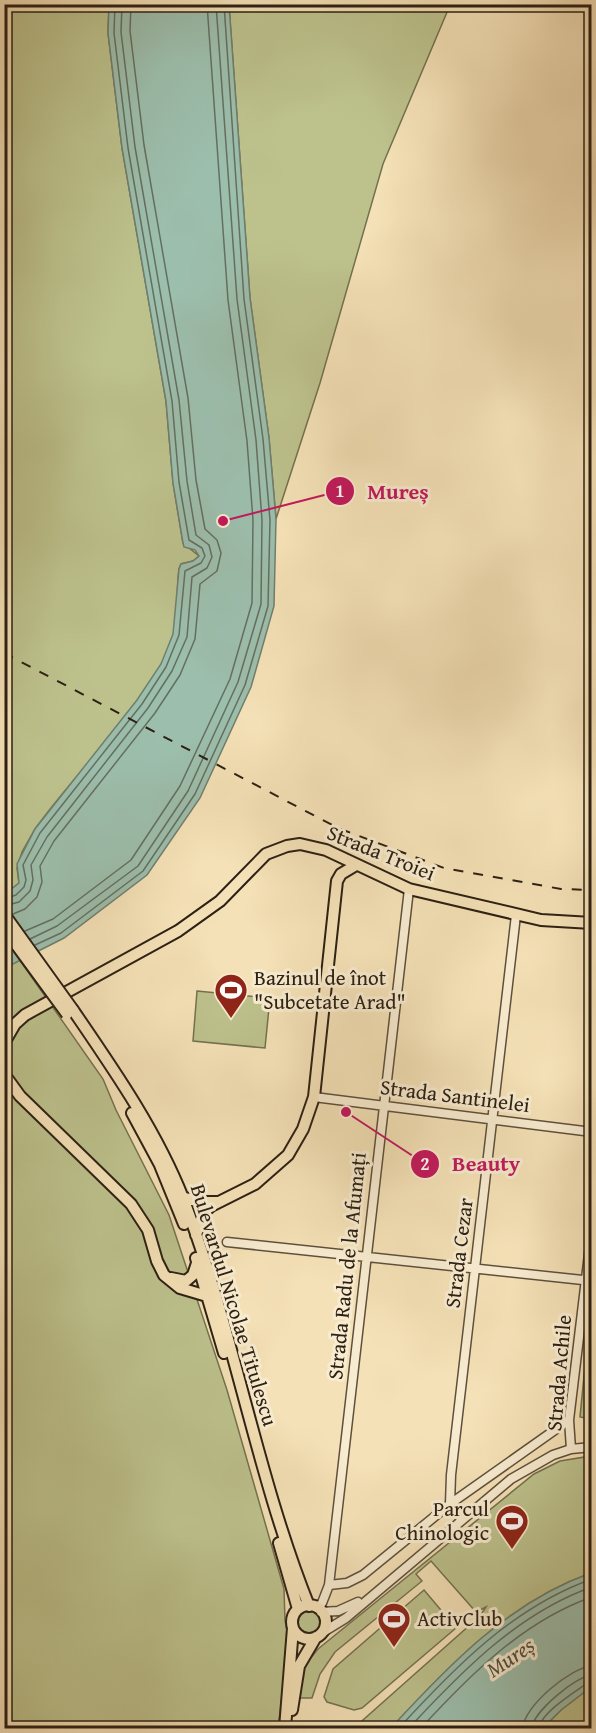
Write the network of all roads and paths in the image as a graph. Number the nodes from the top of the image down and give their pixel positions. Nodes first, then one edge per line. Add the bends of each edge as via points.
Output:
1 (356, 865) junction
2 (409, 889) junction
3 (4, 914) edge
4 (516, 915) junction
5 (591, 923) edge
6 (4, 928) edge
7 (70, 1012) junction
8 (4, 1043) edge
9 (4, 1074) edge
10 (314, 1097) junction
11 (383, 1105) junction
12 (492, 1119) junction
13 (591, 1132) edge
14 (182, 1197) junction
15 (217, 1202) junction
16 (591, 1229) edge
17 (196, 1235) junction
18 (227, 1242) dead end
19 (366, 1257) junction
20 (197, 1262) junction
21 (476, 1269) junction
22 (164, 1275) junction
23 (589, 1281) edge
24 (207, 1296) junction
25 (569, 1420) junction
26 (591, 1447) edge
27 (571, 1449) junction
28 (450, 1504) junction
29 (461, 1519) junction
30 (329, 1585) junction
31 (369, 1596) junction
32 (312, 1609) junction
33 (293, 1628) junction
34 (318, 1636) junction
35 (287, 1728) edge

1 - 2 main road, Strada Troiei
1 - 8 main road, Strada Troiei via 326,850 300,844 266,854 220,902 198,918 25,1015
1 - 10 main road via 337,881
2 - 4 main road, Strada Troiei
2 - 11 street, Strada Radu de la Afumați
3 - 7 main road, Bulevardul Nicolae Titulescu, bridge
4 - 5 main road, Strada Troiei
4 - 12 street, Strada Cezar
6 - 7 main road, Bulevardul Nicolae Titulescu, bridge
7 - 14 main road, Bulevardul Nicolae Titulescu via 150,1128
7 - 20 main road, Bulevardul Nicolae Titulescu via 141,1129 171,1191
9 - 22 main road via 20,1096 131,1204 148,1230
10 - 11 street, Strada Santinelei
10 - 15 main road via 303,1129 277,1167
11 - 12 street, Strada Santinelei
11 - 19 street, Strada Radu de la Afumați
12 - 13 street, Strada Santinelei
12 - 21 street, Strada Cezar
14 - 15 main road
14 - 17 main road, Bulevardul Nicolae Titulescu
15 - 17 main road via 203,1213
16 - 23 street, Strada Achile
17 - 32 main road, Bulevardul Nicolae Titulescu via 291,1559
18 - 19 street
19 - 21 street
19 - 30 street, Strada Radu de la Afumați
20 - 22 main road via 193,1275 186,1281
20 - 24 main road, Bulevardul Nicolae Titulescu
21 - 23 street
21 - 28 street, Strada Cezar
22 - 24 main road via 174,1285
23 - 25 street, Strada Achile
24 - 32 main road, Bulevardul Nicolae Titulescu
25 - 27 street, Strada Achile
25 - 28 street
26 - 27 street
27 - 29 street via 534,1464
28 - 29 street
28 - 30 street via 363,1575 347,1583
29 - 31 street
30 - 32 street, Strada Radu de la Afumați via 322,1604
31 - 32 street via 345,1609
31 - 34 street via 346,1618
32 - 33 main road via 292,1619
32 - 34 main road via 325,1623
33 - 34 main road via 301,1637
33 - 35 main road
34 - 35 main road via 299,1666

